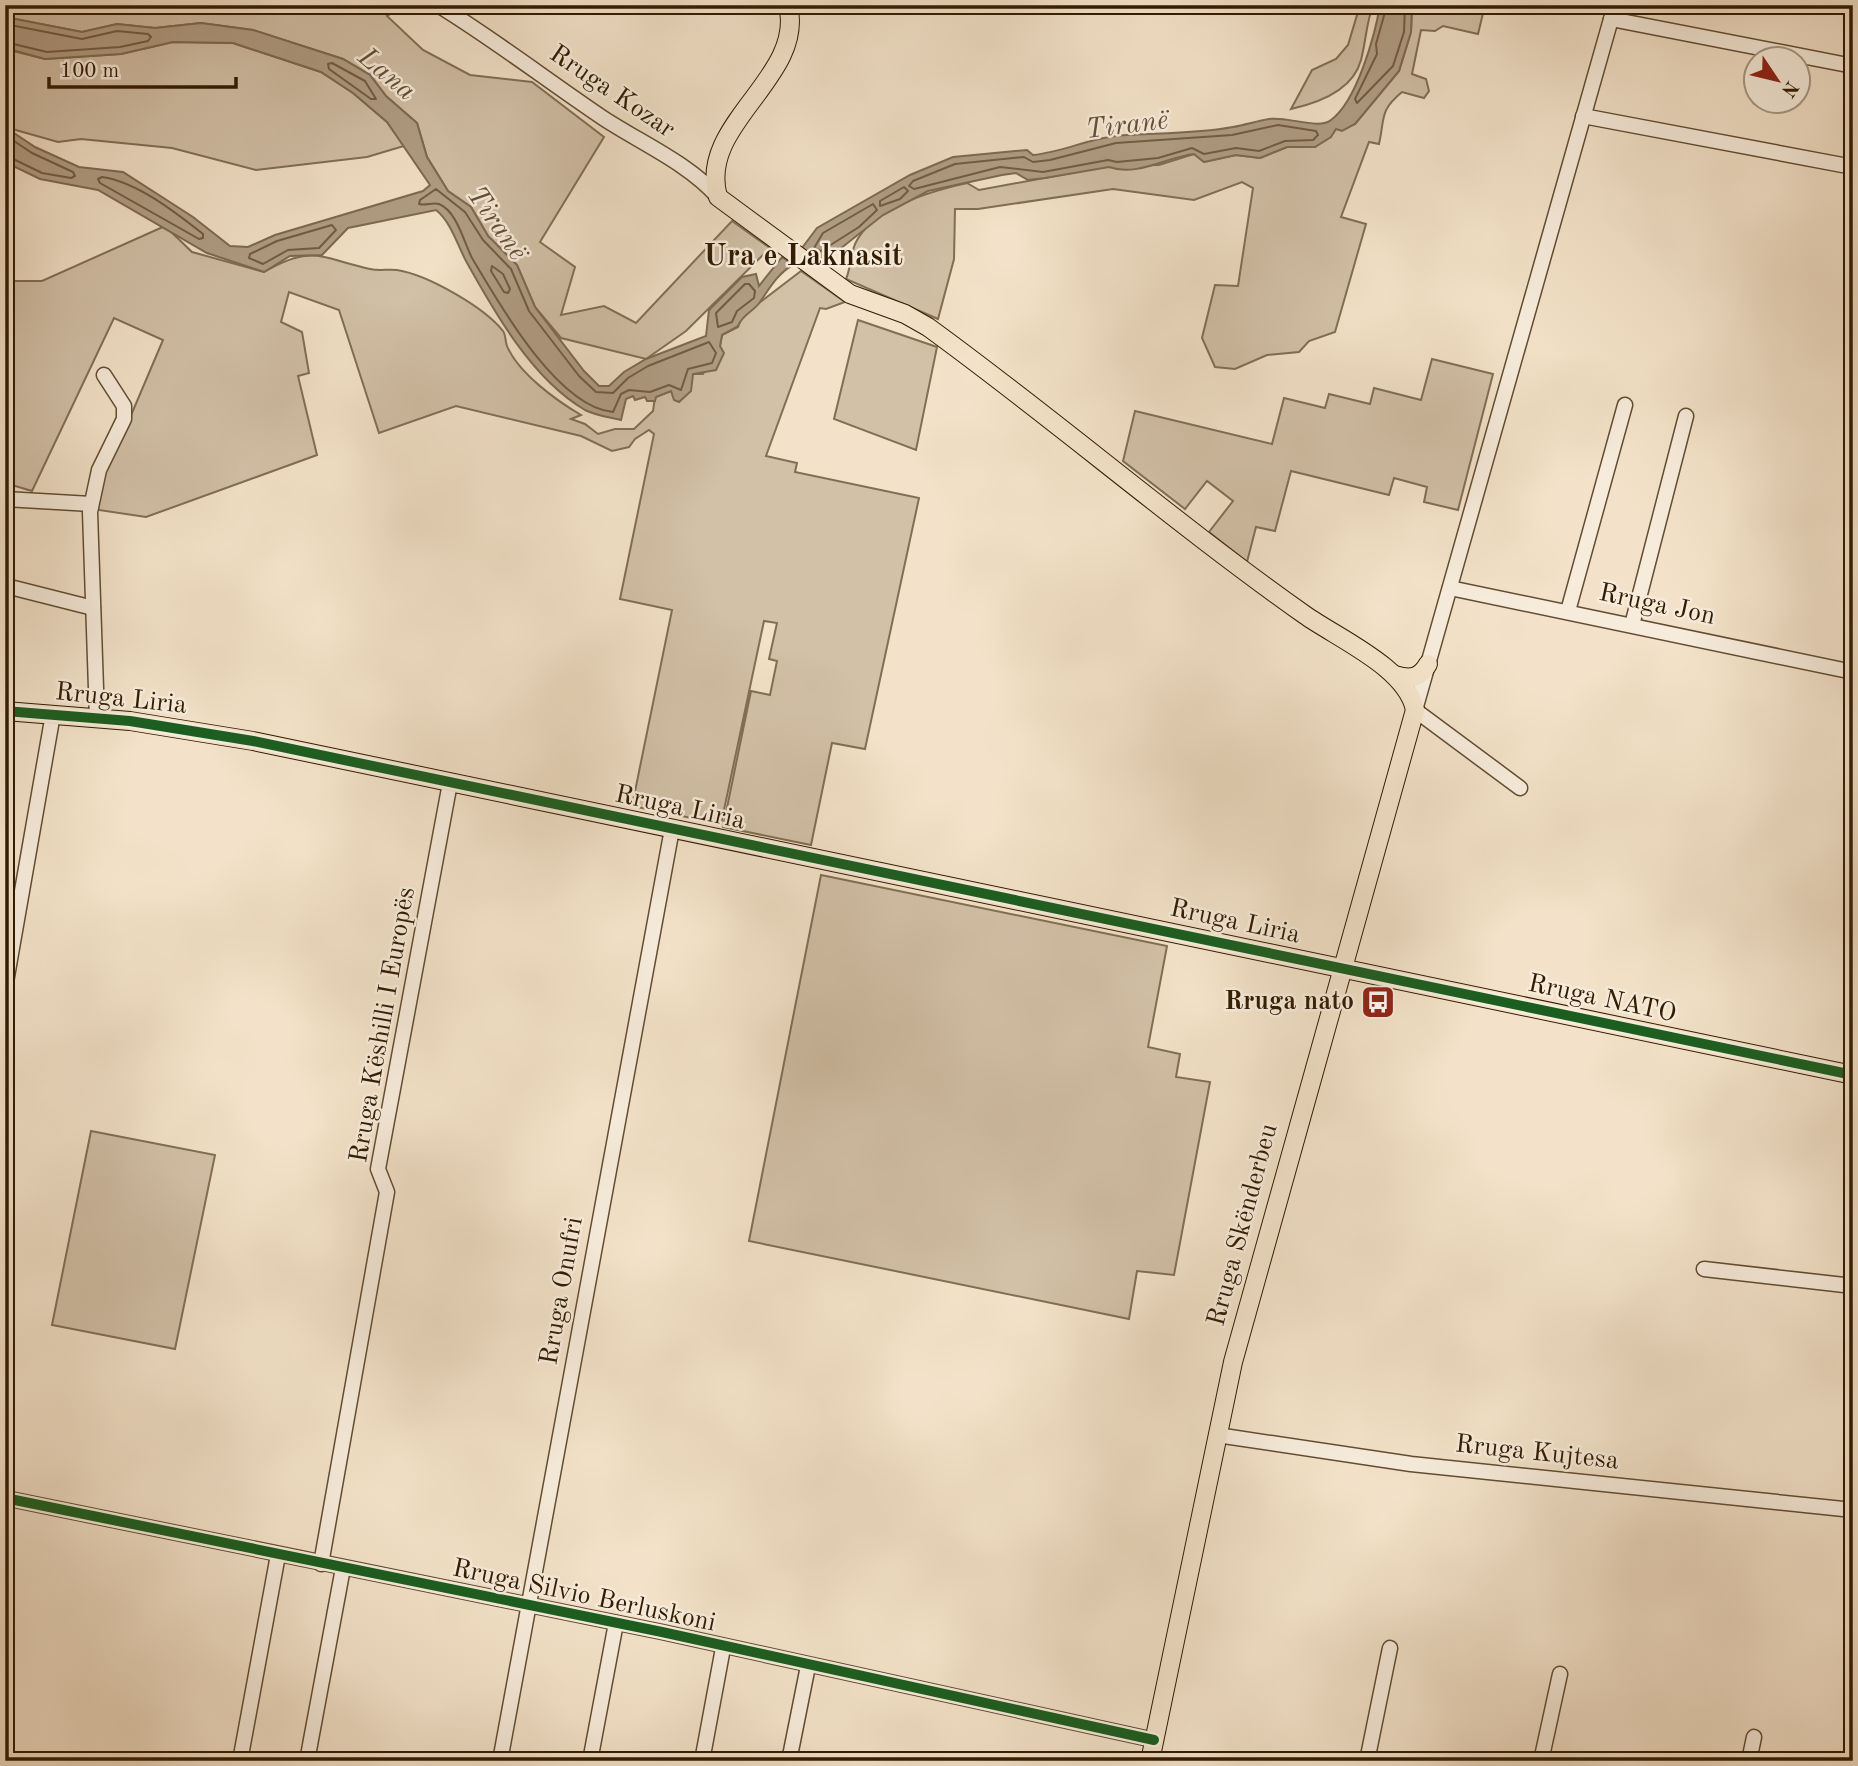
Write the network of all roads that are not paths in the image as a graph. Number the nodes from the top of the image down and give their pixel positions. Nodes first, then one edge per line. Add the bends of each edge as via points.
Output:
1 (438, 5) edge
2 (788, 5) edge
3 (1613, 12) edge
4 (1853, 66) edge
5 (1583, 116) junction
6 (718, 158) junction
7 (1853, 167) edge
8 (689, 172) junction
9 (723, 202) junction
10 (103, 375) dead end
11 (1625, 405) dead end
12 (1686, 416) dead end
13 (5, 499) edge
14 (91, 504) junction
15 (1450, 588) junction
16 (14, 589) dead end
17 (93, 608) junction
18 (1569, 611) junction
19 (1632, 625) junction
20 (1428, 664) junction
21 (1853, 672) edge
22 (1395, 675) junction
23 (1415, 710) junction
24 (5, 711) edge
25 (53, 714) junction
26 (97, 718) junction
27 (450, 783) junction
28 (1520, 789) dead end
29 (672, 829) junction
30 (1342, 967) junction
31 (5, 988) edge
32 (1853, 1075) edge
33 (1704, 1269) dead end
34 (1853, 1286) edge
35 (1217, 1435) junction
36 (5, 1498) edge
37 (1853, 1510) edge
38 (278, 1555) junction
39 (321, 1564) junction
40 (343, 1568) junction
41 (529, 1606) junction
42 (616, 1623) junction
43 (723, 1648) junction
44 (1390, 1648) dead end
45 (808, 1666) junction
46 (1560, 1674) dead end
47 (1754, 1737) dead end
48 (1154, 1740) junction
49 (240, 1761) edge
50 (307, 1761) edge
51 (500, 1761) edge
52 (590, 1761) edge
53 (702, 1761) edge
54 (789, 1761) edge
55 (1150, 1761) edge
56 (1367, 1761) edge
57 (1541, 1761) edge
58 (1749, 1761) edge

1 - 8 street, Rruga Kozar
2 - 6 main road via 792,27 787,44
3 - 4 street
3 - 5 street
5 - 7 street
5 - 15 street
6 - 8 street via 707,169
6 - 9 main road via 714,173
8 - 9 street, Rruga Kozar
9 - 22 main road via 850,294 928,327 1267,588
10 - 14 street via 124,406 124,419 99,470
11 - 18 street
12 - 19 street
13 - 14 street
14 - 17 street
15 - 18 street, Rruga Jon
15 - 20 street
16 - 17 street
17 - 26 street
18 - 19 street, Rruga Jon
19 - 21 street, Rruga Jon
20 - 22 main road via 1415,677
20 - 23 street
22 - 23 main road via 1408,689
23 - 28 street
23 - 30 main road, Rruga Skënderbeu
24 - 25 main road, Rruga Liria
25 - 26 main road, Rruga Liria
25 - 31 street
26 - 27 main road, Rruga Liria via 253,741
27 - 29 main road, Rruga Liria
27 - 39 street, Rruga Këshilli I Europës via 378,1169 387,1192
29 - 30 main road, Rruga Liria
29 - 41 street, Rruga Onufri
30 - 32 main road, Rruga NATO
30 - 35 main road, Rruga Skënderbeu
33 - 34 street
35 - 37 street, Rruga Kujtesa via 1411,1464
35 - 48 main road, Rruga Skënderbeu
36 - 38 street, Rruga Silvio Berluskoni
38 - 39 street, Rruga Silvio Berluskoni
38 - 49 street
39 - 40 street, Rruga Silvio Berluskoni
40 - 41 street, Rruga Silvio Berluskoni
40 - 50 street
41 - 42 street, Rruga Silvio Berluskoni
41 - 51 street, Rruga Onufri
42 - 43 street, Rruga Silvio Berluskoni
42 - 52 street
43 - 45 street, Rruga Silvio Berluskoni
43 - 53 street
44 - 56 street
45 - 48 street, Rruga Silvio Berluskoni
45 - 54 street
46 - 57 street
47 - 58 street
48 - 55 main road, Rruga Skënderbeu

